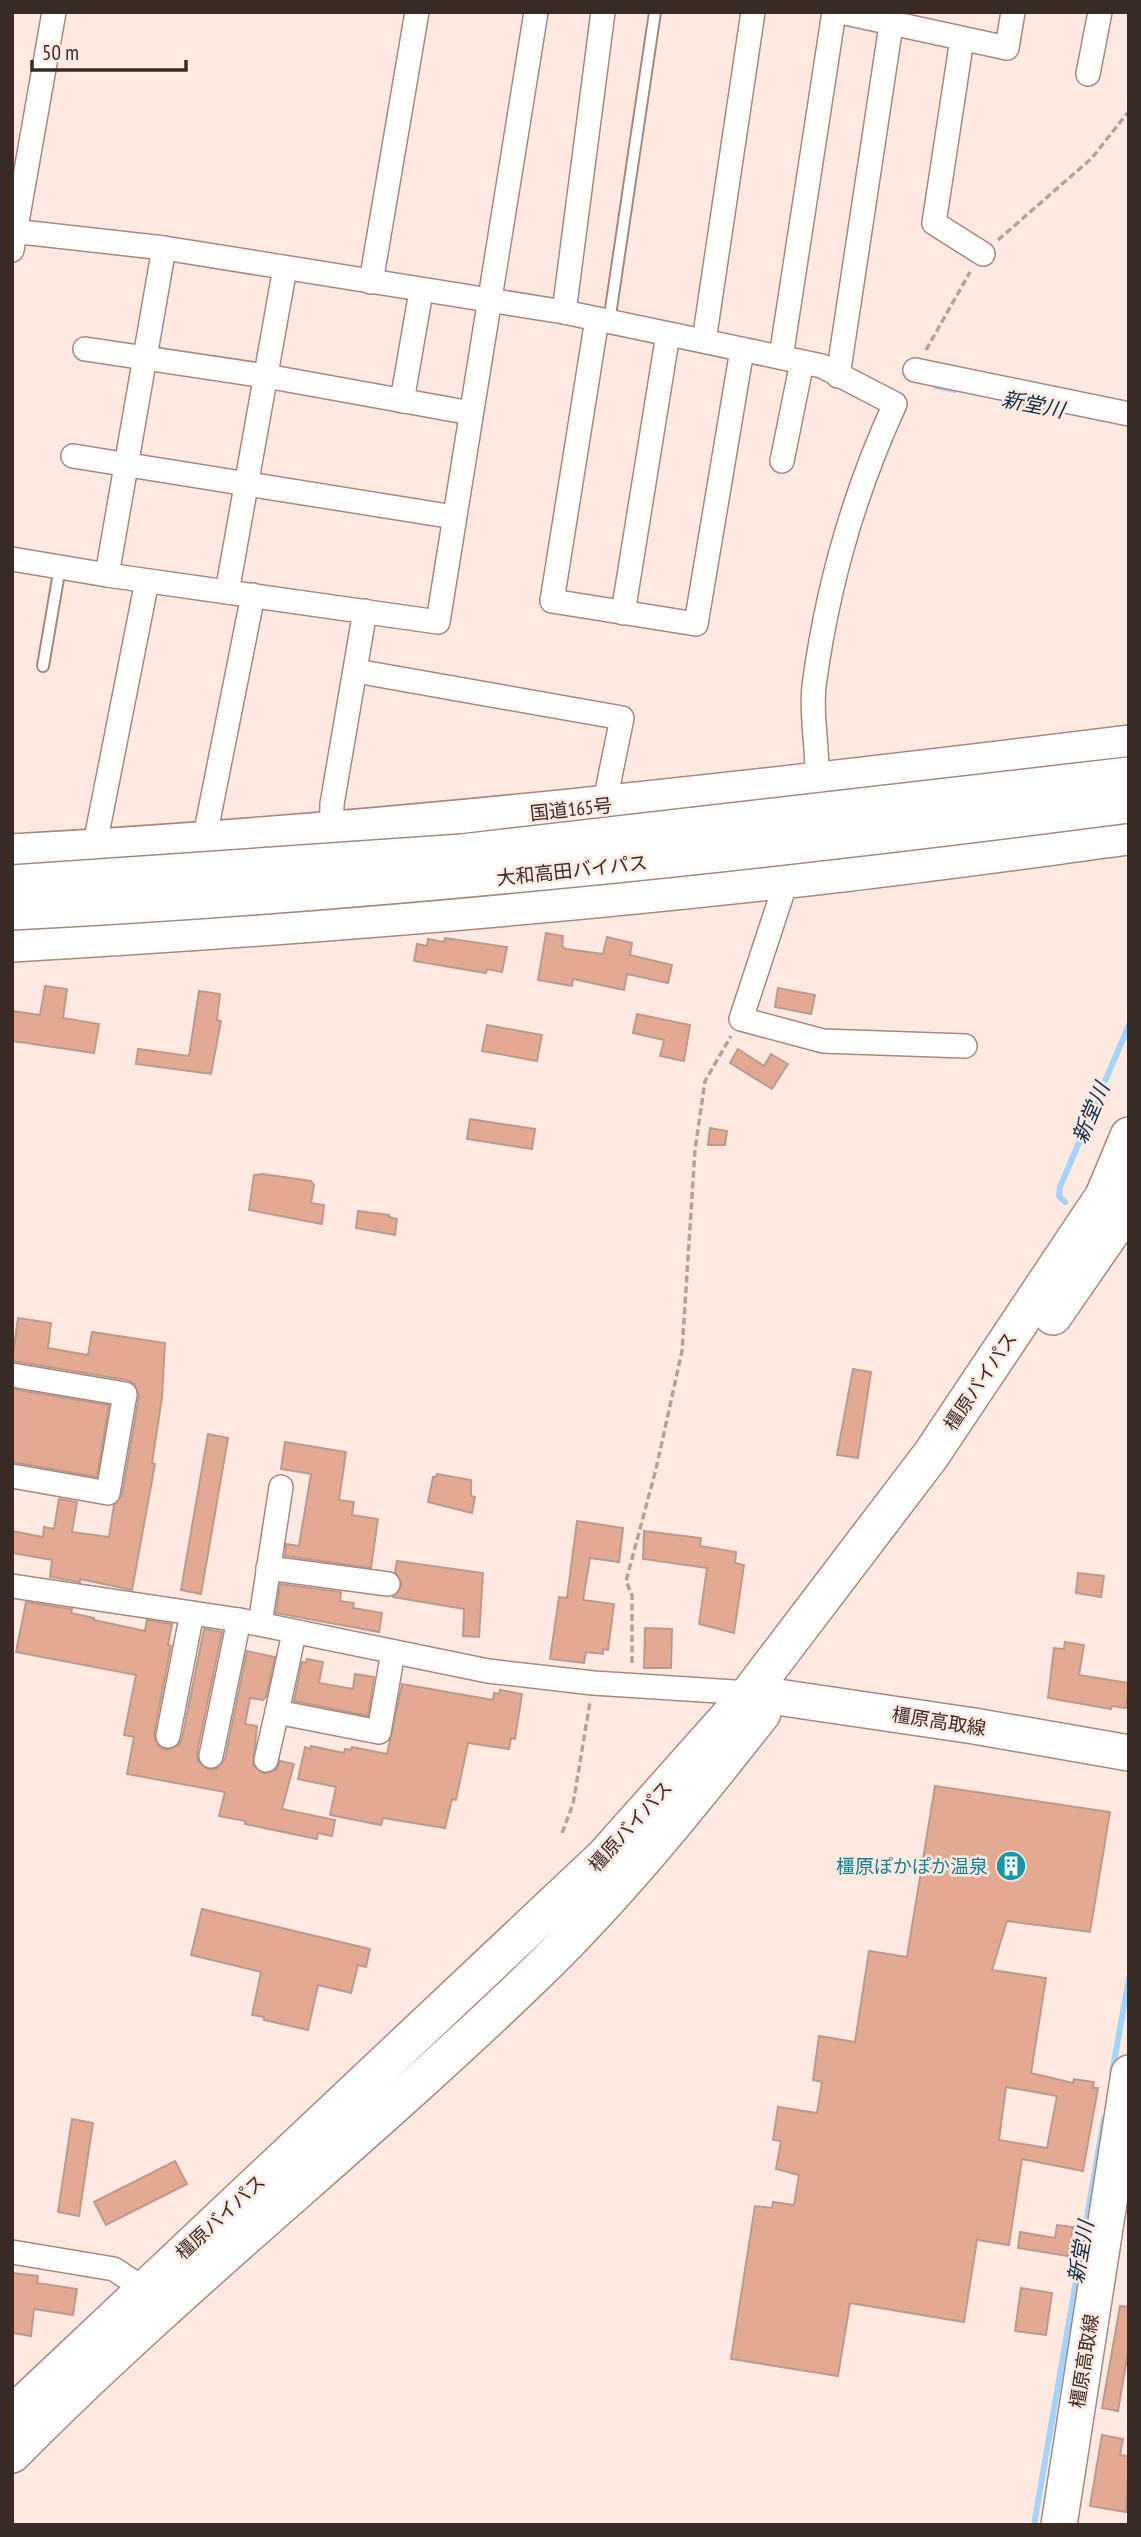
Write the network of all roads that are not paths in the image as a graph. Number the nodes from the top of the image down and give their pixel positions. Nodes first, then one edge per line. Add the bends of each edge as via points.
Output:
1 (54, 12) edge
2 (417, 12) edge
3 (536, 12) edge
4 (603, 12) edge
5 (655, 12) edge
6 (753, 12) edge
7 (834, 12) edge
8 (841, 12) edge
9 (1013, 12) edge
10 (1100, 12) edge
11 (891, 24) junction
12 (962, 39) junction
13 (1088, 74) dead end
14 (14, 238) edge
15 (164, 248) junction
16 (983, 254) road end
17 (285, 268) junction
18 (370, 282) junction
19 (492, 300) junction
20 (419, 303) dead end
21 (564, 312) junction
22 (603, 320) junction
23 (668, 334) junction
24 (704, 341) junction
25 (85, 349) dead end
26 (742, 349) junction
27 (145, 359) junction
28 (791, 360) junction
29 (915, 370) road end
30 (266, 376) junction
31 (838, 376) junction
32 (402, 401) junction
33 (471, 413) junction
34 (1129, 414) edge
35 (73, 456) dead end
36 (782, 461) dead end
37 (126, 465) junction
38 (247, 484) junction
39 (454, 517) junction
40 (12, 559) edge
41 (60, 567) junction
42 (107, 576) junction
43 (146, 581) junction
44 (227, 592) junction
45 (253, 596) junction
46 (365, 611) junction
47 (622, 613) junction
48 (44, 666) dead end
49 (356, 671) junction
50 (1129, 744) edge
51 (1129, 776) edge
52 (817, 783) junction
53 (1129, 804) edge
54 (600, 806) junction
55 (331, 833) junction
56 (1121, 840) edge
57 (204, 841) junction
58 (131, 846) junction
59 (94, 849) junction
60 (12, 853) edge
61 (794, 879) junction
62 (12, 884) edge
63 (577, 901) junction
64 (12, 911) edge
65 (333, 923) junction
66 (136, 936) junction
67 (12, 943) edge
68 (965, 1046) dead end
69 (1129, 1136) edge
70 (1129, 1206) edge
71 (12, 1375) edge
72 (12, 1476) edge
73 (281, 1487) dead end
74 (268, 1568) junction
75 (388, 1584) dead end
76 (12, 1586) edge
77 (192, 1613) junction
78 (249, 1622) junction
79 (294, 1633) junction
80 (393, 1652) junction
81 (763, 1694) junction
82 (277, 1712) junction
83 (168, 1736) dead end
84 (1129, 1753) edge
85 (211, 1756) dead end
86 (266, 1760) dead end
87 (1128, 2087) edge
88 (12, 2252) edge
89 (144, 2289) junction
90 (12, 2416) edge
91 (12, 2454) edge
92 (1059, 2525) edge

1 - 14 street
2 - 18 street
3 - 19 street
4 - 21 street
5 - 22 lane
6 - 24 street
7 - 28 street
8 - 11 street
9 - 12 street via 1007,48
10 - 13 street
11 - 12 street
11 - 31 street
12 - 16 street via 934,223
14 - 15 street
15 - 17 street
15 - 27 street
17 - 18 street
17 - 30 street
18 - 19 street
19 - 21 street
19 - 33 street
20 - 32 street
21 - 22 street
22 - 23 street
22 - 47 street via 552,601
23 - 24 street
23 - 47 street
24 - 26 street
25 - 27 street
26 - 28 street
26 - 47 street via 696,624
27 - 30 street
27 - 37 street
28 - 31 street via 822,366
28 - 36 street
29 - 34 street
30 - 32 street
30 - 38 street
31 - 52 street via 895,404 869,462 840,553 814,688
32 - 33 street
33 - 39 street
35 - 37 street
37 - 38 street
37 - 42 street
38 - 39 street
38 - 44 street
39 - 46 street via 438,622
40 - 41 street
41 - 42 street
41 - 48 lane
42 - 43 street
43 - 44 street
43 - 59 street
44 - 45 street
45 - 46 street
45 - 57 street
46 - 49 street
49 - 54 street via 622,718
49 - 55 street
50 - 52 highway, 国道165号
51 - 62 highway, 大和高田バイパス, bridge via 475,852
52 - 54 highway, 国道165号
52 - 61 street
53 - 64 highway, 大和高田バイパス, bridge via 480,880
54 - 55 highway, 国道165号
54 - 63 street
55 - 57 highway, 国道165号
55 - 65 street
56 - 61 highway
57 - 58 highway, 国道165号
58 - 59 highway, 国道165号
58 - 66 street
59 - 60 highway, 国道165号
61 - 63 highway
61 - 68 street via 741,1019 823,1041
63 - 65 highway
65 - 66 highway
66 - 67 highway
69 - 81 highway, 橿原バイパス via 1104,1196 931,1455
70 - 81 highway, 橿原バイパス via 928,1493
71 - 72 street via 125,1394 108,1493
73 - 74 street
74 - 75 street
74 - 78 street
76 - 77 street
77 - 78 street
77 - 83 street
78 - 79 street
78 - 85 street
79 - 80 street
79 - 82 street
80 - 81 street via 488,1671 593,1683
80 - 82 street via 379,1732
81 - 84 main road, 橿原高取線
81 - 89 highway, 橿原バイパス via 605,1856
81 - 91 highway, 橿原バイパス via 691,1802 531,1978
82 - 86 street
87 - 92 main road, 橿原高取線
88 - 89 street via 114,2269
89 - 90 highway, 橿原バイパス

